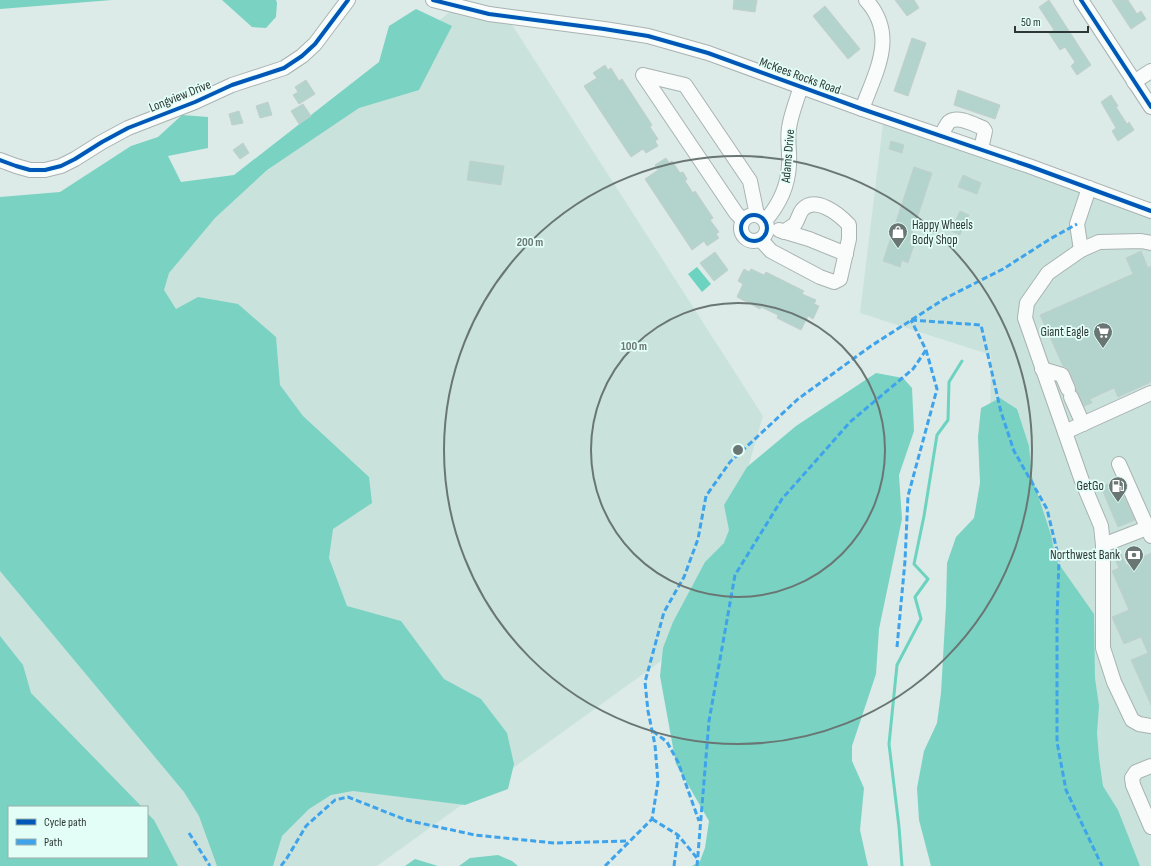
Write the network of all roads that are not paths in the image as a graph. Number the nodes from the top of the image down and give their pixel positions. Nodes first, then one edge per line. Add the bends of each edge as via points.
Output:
1 (348, 0) edge
2 (433, 0) edge
3 (866, 0) edge
4 (1081, 0) edge
5 (1151, 71) edge
6 (1134, 82) junction
7 (801, 86) junction
8 (1151, 107) edge
9 (862, 109) junction
10 (941, 136) junction
11 (981, 149) junction
12 (0, 160) edge
13 (1089, 188) junction
14 (1151, 211) edge
15 (743, 220) junction
16 (763, 221) junction
17 (784, 232) junction
18 (761, 240) junction
19 (1151, 243) edge
20 (1081, 250) junction
21 (846, 254) junction
22 (1042, 369) junction
23 (1151, 393) edge
24 (1083, 424) junction
25 (1065, 432) junction
26 (1119, 464) dead end
27 (1149, 532) edge
28 (1104, 545) junction
29 (1151, 726) edge
30 (1151, 766) edge
31 (1151, 827) edge

1 - 12 street, Longview Drive via 314,44 284,68 232,85 128,128 61,166 30,170
2 - 7 street, McKees Rocks Road via 489,14 648,36 708,53
3 - 9 street via 879,20 883,33 882,50
4 - 6 street
5 - 6 street
6 - 8 street
7 - 9 street, McKees Rocks Road
7 - 16 street, Adams Drive via 789,128 787,183 774,212
9 - 10 street, McKees Rocks Road
10 - 11 street, McKees Rocks Road
10 - 11 street via 949,122 960,120 983,128 985,131
11 - 13 street, McKees Rocks Road
13 - 14 street, McKees Rocks Road
13 - 20 street via 1077,224
15 - 16 street via 747,216
15 - 16 street via 643,75 685,85 750,181
15 - 18 street via 740,230 746,239
16 - 17 street
16 - 18 street, Adams Drive via 764,236
17 - 21 street via 810,239
17 - 21 street via 794,225 808,205 816,204 841,216 849,225
18 - 21 street via 771,251 834,282 840,279
19 - 20 street via 1141,240 1099,242
20 - 22 street via 1048,273 1027,303 1024,318
22 - 24 street via 1062,375
22 - 25 street
23 - 24 street
24 - 25 street
25 - 28 street via 1101,526
26 - 27 street
27 - 28 street
28 - 29 street via 1103,648 1114,682 1132,720
30 - 31 street via 1136,772 1132,778

